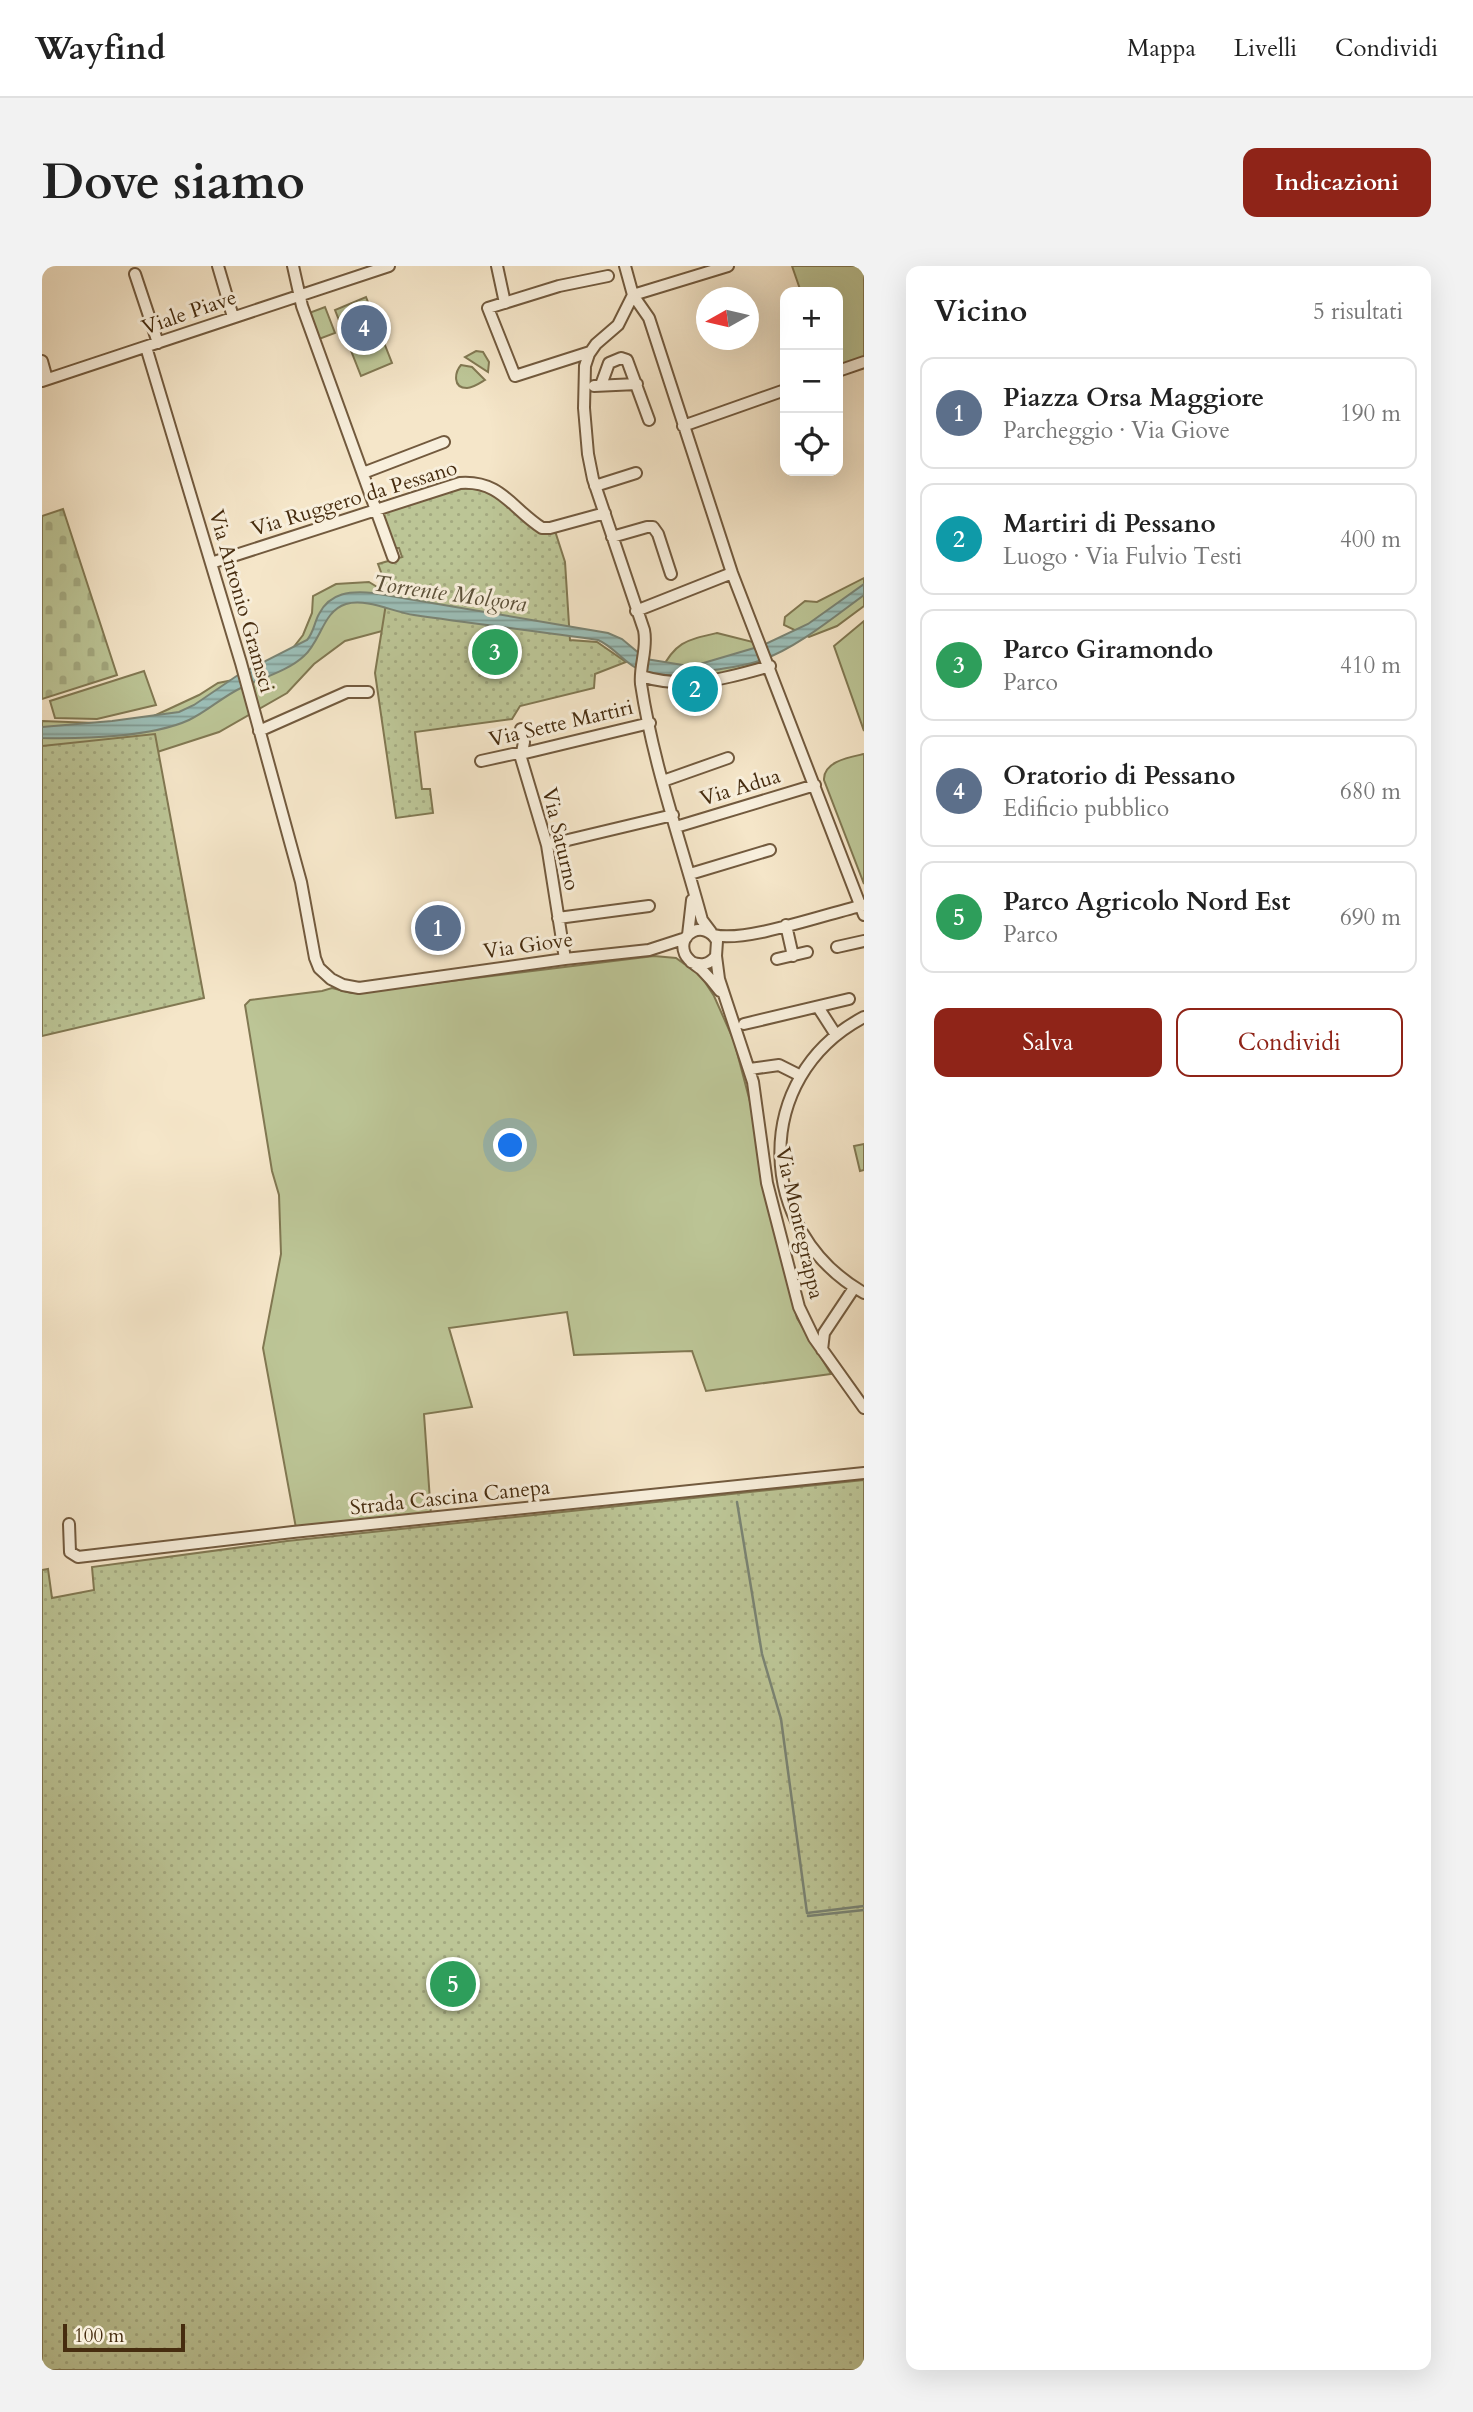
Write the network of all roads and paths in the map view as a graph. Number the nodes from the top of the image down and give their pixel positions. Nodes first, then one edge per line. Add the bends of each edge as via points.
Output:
1 (218, 266) edge
2 (293, 266) edge
3 (388, 266) edge
4 (497, 266) edge
5 (625, 266) edge
6 (727, 266) edge
7 (135, 274) dead end
8 (608, 276) dead end
9 (301, 295) junction
10 (633, 295) junction
11 (505, 303) junction
12 (233, 317) junction
13 (152, 345) junction
14 (590, 352) junction
15 (42, 361) edge
16 (864, 362) edge
17 (843, 369) edge
18 (45, 380) edge
19 (637, 384) junction
20 (584, 386) junction
21 (601, 386) junction
22 (780, 392) edge
23 (649, 419) dead end
24 (683, 426) junction
25 (444, 442) dead end
26 (363, 473) junction
27 (636, 473) dead end
28 (595, 486) junction
29 (376, 509) junction
30 (604, 513) junction
31 (612, 537) junction
32 (393, 557) dead end
33 (211, 563) junction
34 (733, 573) junction
35 (671, 574) dead end
36 (636, 611) junction
37 (769, 663) junction
38 (641, 676) junction
39 (368, 692) dead end
40 (650, 723) junction
41 (521, 729) dead end
42 (259, 731) junction
43 (521, 754) junction
44 (728, 758) dead end
45 (481, 761) dead end
46 (663, 781) junction
47 (815, 785) junction
48 (673, 815) junction
49 (676, 827) junction
50 (547, 845) junction
51 (770, 850) dead end
52 (692, 879) junction
53 (649, 906) dead end
54 (863, 908) edge
55 (558, 918) junction
56 (786, 925) junction
57 (754, 933) junction
58 (712, 934) junction
59 (687, 937) junction
60 (864, 941) edge
61 (837, 947) dead end
62 (649, 950) junction
63 (807, 952) dead end
64 (717, 954) junction
65 (793, 956) junction
66 (565, 959) junction
67 (777, 959) dead end
68 (689, 960) junction
69 (331, 979) joint
70 (849, 999) dead end
71 (727, 1002) junction
72 (818, 1007) junction
73 (864, 1017) edge
74 (744, 1024) dead end
75 (836, 1035) junction
76 (750, 1069) junction
77 (801, 1076) junction
78 (859, 1290) edge
79 (822, 1350) junction
80 (862, 1403) edge
81 (864, 1473) edge
82 (69, 1524) dead end

1 - 12 street
2 - 9 street
3 - 9 street, Viale Piave
4 - 11 street
5 - 10 street
6 - 10 street
7 - 13 street, Via Antonio Gramsci
8 - 11 street
9 - 12 street, Viale Piave
9 - 26 street
10 - 14 street via 618,325
10 - 24 street via 649,317
11 - 14 street via 488,308 515,376
12 - 13 street, Viale Piave
13 - 18 street, Viale Piave
13 - 33 street, Via Antonio Gramsci
14 - 20 street
15 - 18 street
16 - 17 street
19 - 21 street
19 - 21 street via 629,362 621,358 607,366
19 - 23 street
20 - 21 street
20 - 28 street via 587,448
22 - 24 street
24 - 34 street
25 - 26 street
26 - 29 street
27 - 28 street
28 - 30 street
29 - 30 street, Via Ruggero da Pessano via 471,482 495,490 542,528
29 - 32 street
29 - 33 street, Via Ruggero da Pessano
30 - 31 street
31 - 35 street via 653,527
31 - 36 street
33 - 42 street, Via Antonio Gramsci
34 - 36 street
34 - 37 street
36 - 38 street via 645,637
37 - 38 street via 719,681 667,683
37 - 47 street
38 - 40 street
39 - 42 street via 348,692
40 - 43 street, Via Sette Martiri
40 - 46 street
41 - 43 street, Via Saturno
42 - 69 street, Via Antonio Gramsci via 306,900 314,956
43 - 45 street, Via Sette Martiri
43 - 50 street, Via Saturno
44 - 46 street
46 - 48 street
47 - 49 street, Via Adua
47 - 54 street
48 - 49 street
48 - 50 street
49 - 52 street
50 - 55 street, Via Saturno
51 - 52 street
52 - 58 street via 702,920
52 - 59 street
53 - 55 street
54 - 56 street
55 - 66 street, Via Saturno
56 - 57 street
56 - 65 street
57 - 58 street
57 - 64 street
58 - 59 street via 701,929
58 - 64 street via 718,941
59 - 62 street, Via Giove
59 - 68 street via 683,947
60 - 61 street
62 - 66 street, Via Giove
62 - 68 street, Via Giove
63 - 65 street
64 - 68 street via 702,965
64 - 71 street, Via Montegrappa
65 - 67 street
66 - 69 street, Via Giove via 363,987
68 - 71 street, Via Montegrappa
70 - 72 street
71 - 76 street, Via Montegrappa
72 - 74 street
72 - 75 street
73 - 75 street
75 - 77 street
76 - 77 street via 779,1065
76 - 79 street, Via Montegrappa via 781,1241 801,1311
77 - 78 street via 782,1127 784,1190 807,1243 833,1272
78 - 79 street via 824,1334
79 - 80 street, Via Montegrappa
81 - 82 street, Strada Cascina Canepa via 78,1557 71,1552

